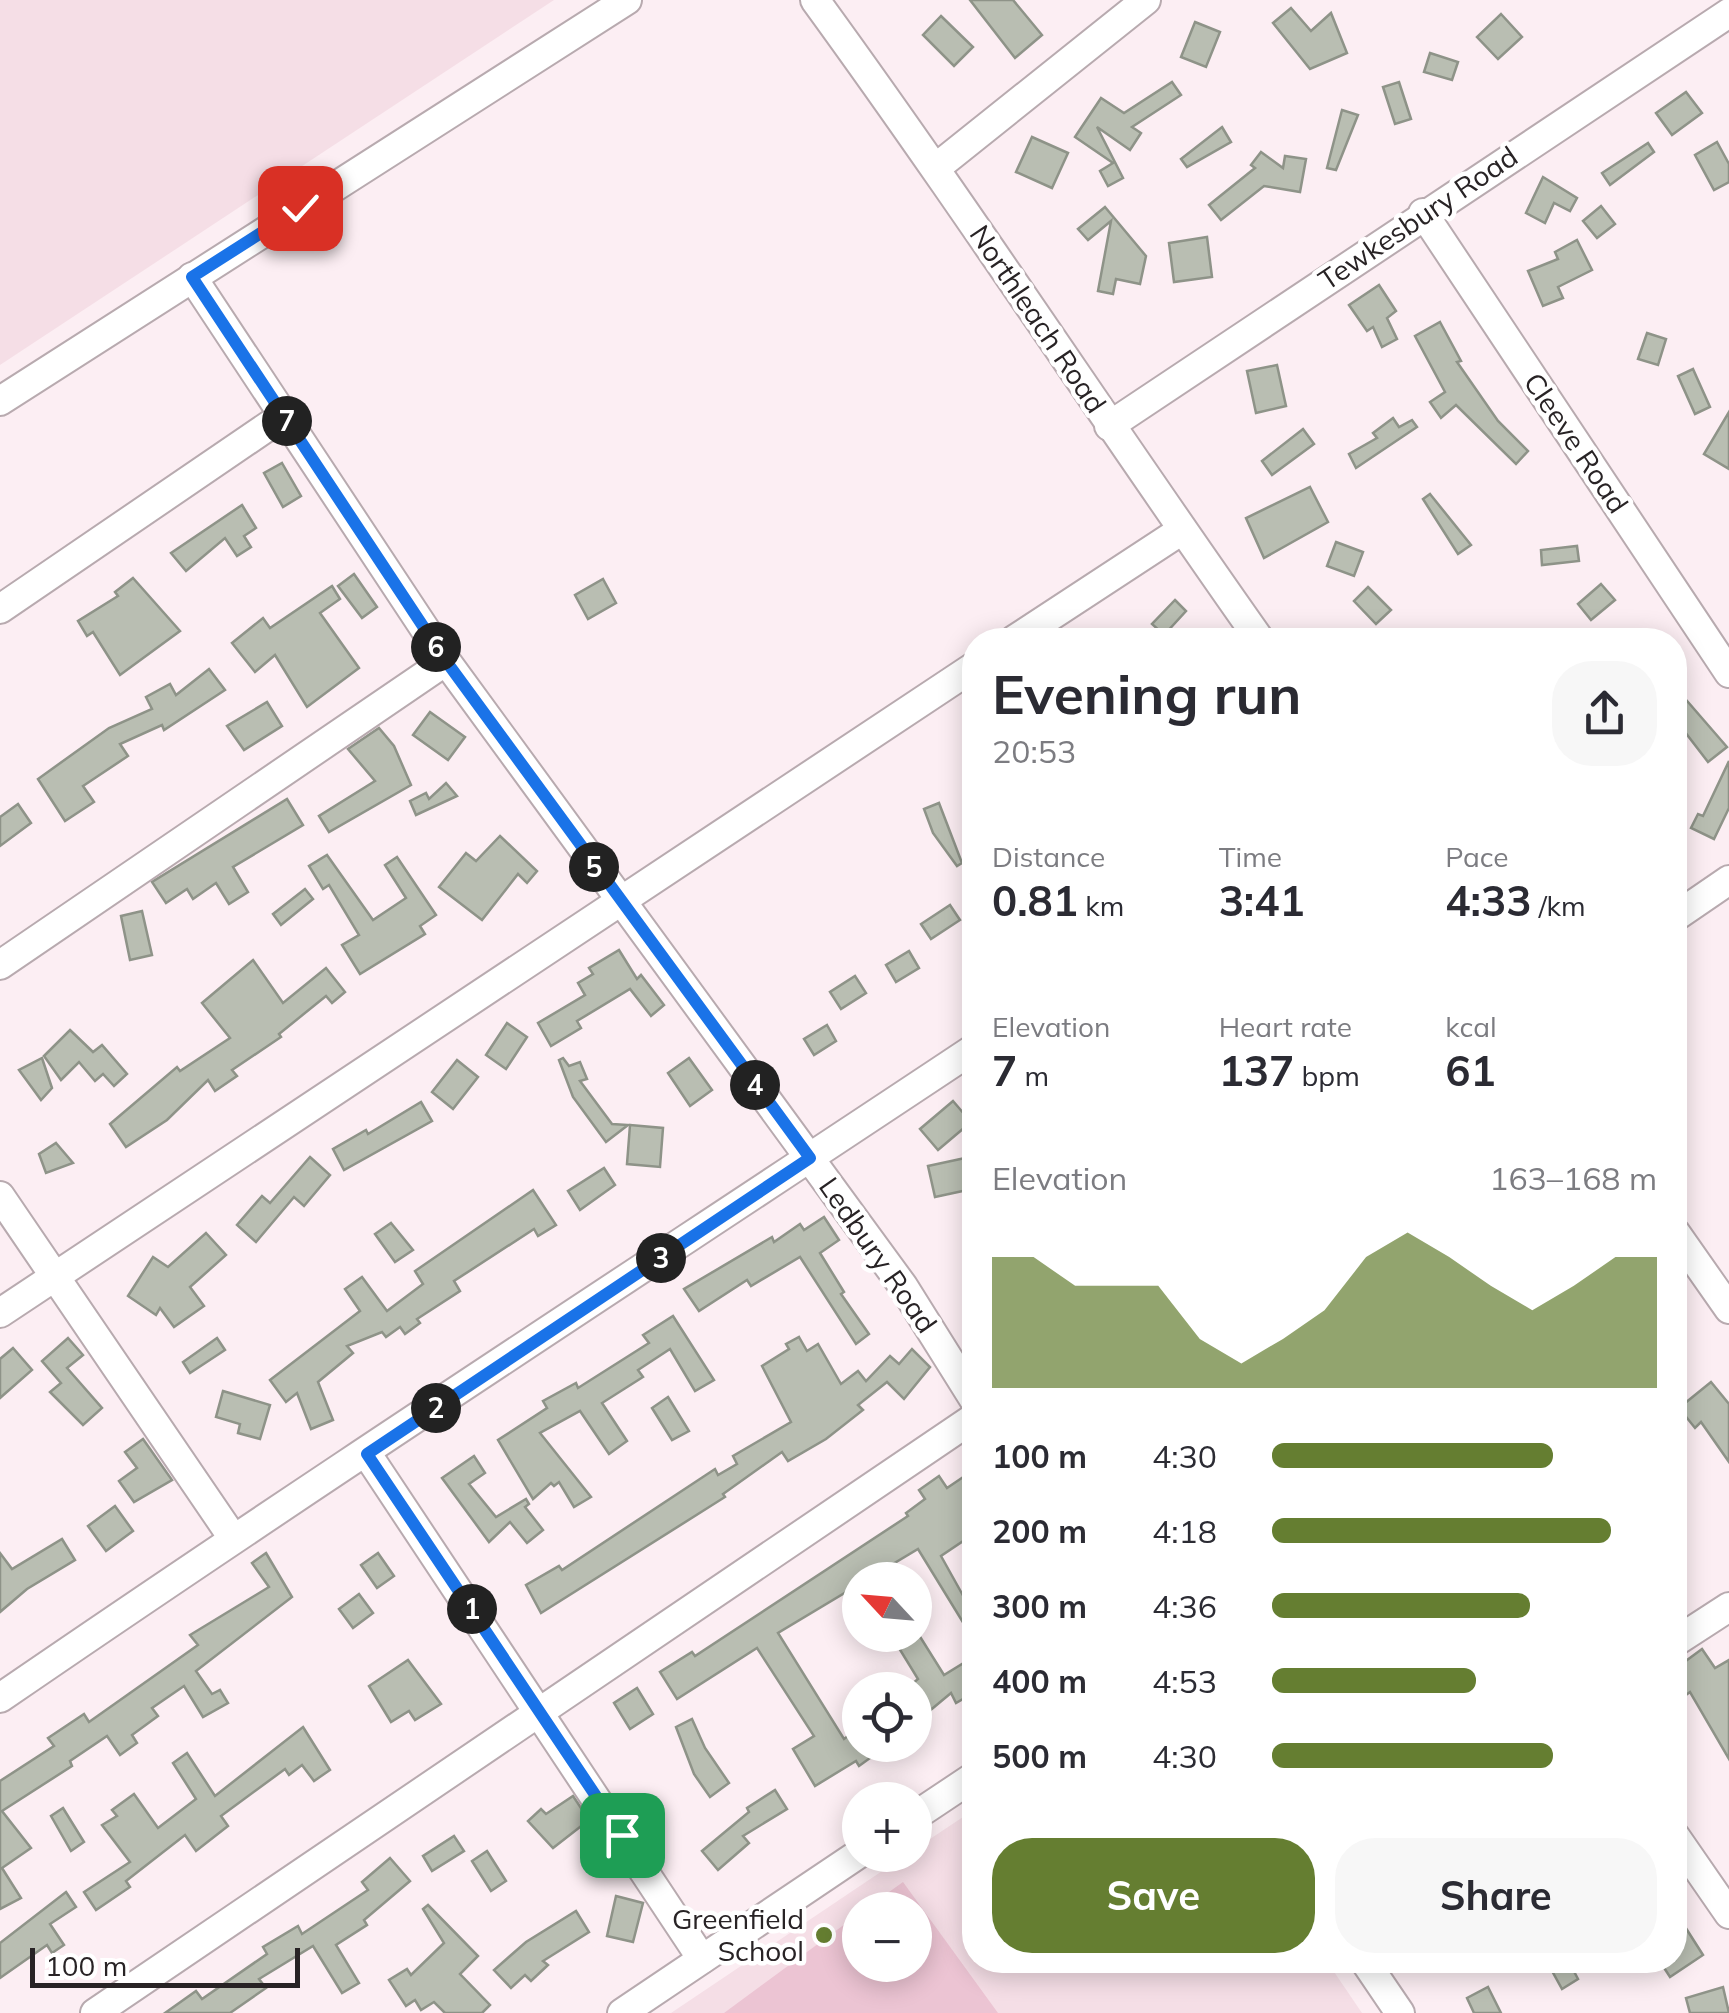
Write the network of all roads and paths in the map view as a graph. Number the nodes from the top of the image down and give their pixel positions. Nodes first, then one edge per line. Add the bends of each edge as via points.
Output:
1 (627, 0) edge
2 (816, 0) edge
3 (1146, 0) edge
4 (1721, 19) edge
5 (1729, 49) edge
6 (937, 167) junction
7 (1423, 213) junction
8 (192, 277) junction
9 (0, 401) edge
10 (283, 416) junction
11 (1109, 426) junction
12 (1182, 530) junction
13 (0, 609) edge
14 (1032, 628) edge
15 (1251, 628) edge
16 (446, 661) junction
17 (1729, 673) edge
18 (962, 675) edge
19 (1729, 880) edge
20 (618, 901) junction
21 (1687, 909) edge
22 (0, 966) edge
23 (962, 1057) edge
24 (810, 1158) junction
25 (0, 1196) edge
26 (1687, 1249) edge
27 (54, 1276) junction
28 (1729, 1309) edge
29 (0, 1313) edge
30 (962, 1381) edge
31 (962, 1427) edge
32 (367, 1454) junction
33 (233, 1538) junction
34 (1729, 1607) edge
35 (1687, 1634) edge
36 (0, 1698) edge
37 (542, 1711) junction
38 (962, 1785) edge
39 (932, 1805) edge
40 (1687, 1853) edge
41 (842, 1865) edge
42 (1729, 1914) edge
43 (702, 1959) junction
44 (1373, 1973) edge
45 (95, 2013) edge
46 (622, 2013) edge
47 (1400, 2013) edge

1 - 8 street
2 - 6 street, Northleach Road
3 - 6 street
4 - 5 street
4 - 7 street, Tewkesbury Road
6 - 11 street, Northleach Road
7 - 11 street, Tewkesbury Road
7 - 17 street, Cleeve Road
8 - 9 street
8 - 10 street, Ledbury Road
10 - 13 street
10 - 16 street, Ledbury Road
11 - 12 street, Northleach Road
12 - 14 street
12 - 15 street, Northleach Road
16 - 20 street, Ledbury Road
16 - 22 street
18 - 20 street
19 - 21 street
20 - 24 street, Ledbury Road
20 - 27 street
23 - 24 street
24 - 30 street, Ledbury Road
24 - 32 street
25 - 27 street
26 - 28 street
27 - 29 street
27 - 33 street
31 - 37 street
32 - 33 street
32 - 37 street
33 - 36 street
34 - 35 street
37 - 43 street
37 - 45 street
38 - 39 street
40 - 42 street
41 - 43 street
43 - 46 street
44 - 47 street

